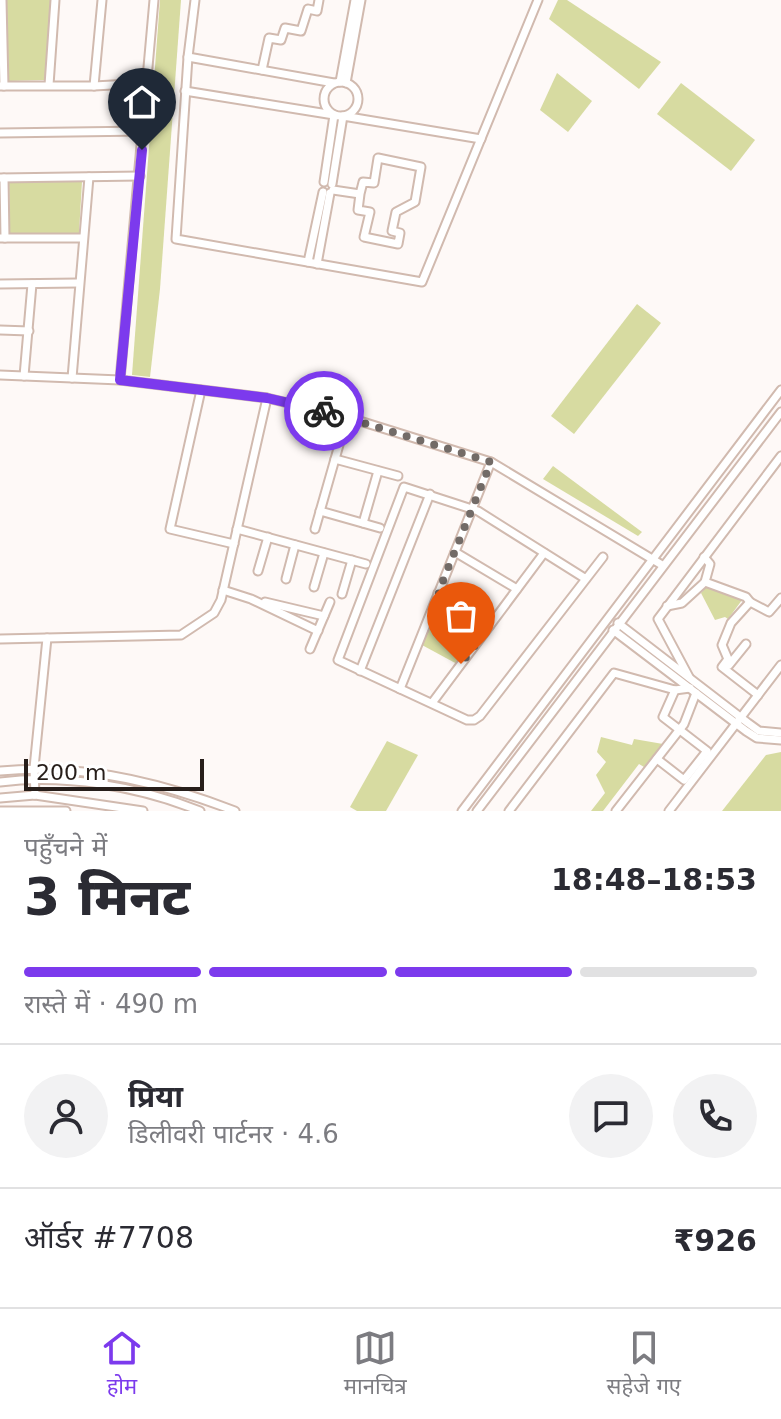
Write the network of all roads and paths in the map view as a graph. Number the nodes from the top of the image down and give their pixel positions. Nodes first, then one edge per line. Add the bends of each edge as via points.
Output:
1 (2, 0) edge
2 (55, 0) edge
3 (102, 0) edge
4 (154, 0) edge
5 (195, 0) edge
6 (319, 0) edge
7 (358, 0) edge
8 (538, 0) edge
9 (188, 57) junction
10 (262, 70) junction
11 (340, 82) junction
12 (149, 83) junction
13 (49, 85) junction
14 (2, 86) edge
15 (94, 86) junction
16 (185, 91) junction
17 (334, 115) junction
18 (343, 116) junction
19 (144, 131) junction
20 (0, 133) edge
21 (481, 139) junction
22 (140, 176) junction
23 (89, 177) junction
24 (2, 178) edge
25 (328, 188) junction
26 (360, 194) junction
27 (2, 238) edge
28 (83, 238) junction
29 (312, 263) junction
30 (78, 283) junction
31 (0, 284) edge
32 (32, 284) junction
33 (0, 330) edge
34 (29, 331) junction
35 (0, 375) edge
36 (24, 376) junction
37 (72, 378) junction
38 (120, 380) junction
39 (201, 390) junction
40 (781, 390) edge
41 (267, 398) junction
42 (781, 412) edge
43 (347, 417) junction
44 (781, 456) edge
45 (335, 459) junction
46 (491, 462) junction
47 (378, 471) junction
48 (398, 476) dead end
49 (430, 494) junction
50 (472, 509) junction
51 (320, 511) junction
52 (363, 523) junction
53 (380, 528) dead end
54 (237, 529) junction
55 (315, 529) dead end
56 (268, 537) junction
57 (234, 544) junction
58 (295, 545) junction
59 (455, 552) junction
60 (324, 553) junction
61 (544, 553) junction
62 (603, 557) dead end
63 (704, 557) junction
64 (652, 558) junction
65 (352, 560) junction
66 (366, 564) dead end
67 (662, 565) junction
68 (258, 571) dead end
69 (286, 579) dead end
70 (586, 579) junction
71 (705, 582) junction
72 (314, 587) dead end
73 (517, 589) junction
74 (223, 590) junction
75 (438, 593) junction
76 (342, 594) dead end
77 (781, 598) edge
78 (251, 599) junction
79 (330, 602) dead end
80 (750, 602) junction
81 (667, 606) junction
82 (324, 616) junction
83 (490, 625) junction
84 (616, 626) junction
85 (318, 631) junction
86 (47, 638) junction
87 (0, 639) edge
88 (746, 644) dead end
89 (310, 649) dead end
90 (781, 665) edge
91 (725, 670) junction
92 (360, 671) junction
93 (689, 677) junction
94 (400, 689) junction
95 (675, 690) junction
96 (693, 690) junction
97 (758, 695) junction
98 (432, 703) junction
99 (738, 721) junction
100 (680, 729) junction
101 (781, 733) edge
102 (781, 740) edge
103 (657, 759) junction
104 (34, 768) junction
105 (0, 771) edge
106 (36, 777) junction
107 (0, 782) edge
108 (687, 782) junction
109 (35, 795) junction
110 (0, 798) edge
111 (0, 811) edge
112 (66, 811) edge
113 (143, 811) edge
114 (200, 811) edge
115 (235, 811) edge
116 (462, 811) edge
117 (477, 811) edge
118 (509, 811) edge
119 (616, 811) edge
120 (669, 811) edge

1 - 14 street
2 - 13 street
3 - 15 street
4 - 12 street
5 - 9 street
6 - 10 street via 317,11 308,9 301,31 285,28 281,40 269,38
7 - 11 street
8 - 21 street
9 - 10 street
9 - 16 street
10 - 11 street
11 - 17 street via 324,97
11 - 18 street via 356,90 359,101
12 - 15 street
12 - 19 street
13 - 14 street
13 - 15 street
16 - 17 street
16 - 29 street via 176,239
17 - 18 street
17 - 25 street
18 - 21 street
18 - 25 street
19 - 20 street
19 - 22 street
21 - 29 street via 422,282
22 - 23 street
22 - 38 street
23 - 24 street
23 - 28 street
24 - 27 street
25 - 26 street
25 - 29 street
26 - 26 street via 358,210 370,212 364,237 398,244 400,233 392,231 396,212 415,202 421,167 378,158 374,183 363,182
27 - 28 street
28 - 30 street
30 - 32 street
30 - 37 street
31 - 32 street
32 - 34 street
33 - 34 street
34 - 36 street
35 - 36 street
36 - 37 street
37 - 38 street
38 - 39 street
39 - 41 street
39 - 57 street via 170,529
40 - 64 street
41 - 43 street
41 - 54 street
42 - 67 street
43 - 45 street
43 - 46 street
44 - 63 street
45 - 47 street
45 - 51 street
46 - 50 street
46 - 64 street
47 - 48 street
47 - 52 street
49 - 50 street
49 - 92 street
49 - 92 street via 402,489 337,658
50 - 59 street
50 - 61 street
51 - 52 street
51 - 55 street
52 - 53 street
54 - 56 street
54 - 57 street
56 - 58 street
56 - 68 street
57 - 74 street
58 - 60 street
58 - 69 street
59 - 73 street
59 - 75 street
60 - 65 street
60 - 72 street
61 - 70 street
61 - 73 street
62 - 70 street
63 - 71 street via 710,564
63 - 81 street
64 - 67 street
64 - 116 street
65 - 66 street
65 - 76 street
67 - 84 street
70 - 98 street via 480,716 467,720
71 - 80 street
71 - 81 street via 682,603
73 - 83 street
74 - 78 street
74 - 86 street via 214,613 181,635
75 - 83 street
75 - 94 street
77 - 80 street via 769,612
78 - 82 street
78 - 85 street
79 - 82 street
80 - 91 street via 731,623 722,645 728,659
81 - 93 street via 658,619
82 - 85 street
83 - 98 street
84 - 93 street
84 - 96 street
84 - 117 street
85 - 89 street
86 - 87 street
86 - 104 street
88 - 91 street
90 - 97 street
91 - 97 street
92 - 94 street
93 - 99 street
94 - 98 street
95 - 96 street
95 - 100 street via 663,717
95 - 118 street via 614,673
96 - 99 street
96 - 100 street
97 - 99 street
99 - 101 street
99 - 102 street via 757,738
99 - 108 street
100 - 103 street
100 - 108 street via 707,751
103 - 108 street
103 - 119 street
104 - 105 street
104 - 106 street
104 - 115 street via 132,779
106 - 107 street
106 - 109 street
106 - 114 street via 115,787
108 - 120 street
109 - 110 street
109 - 113 street
111 - 112 street

